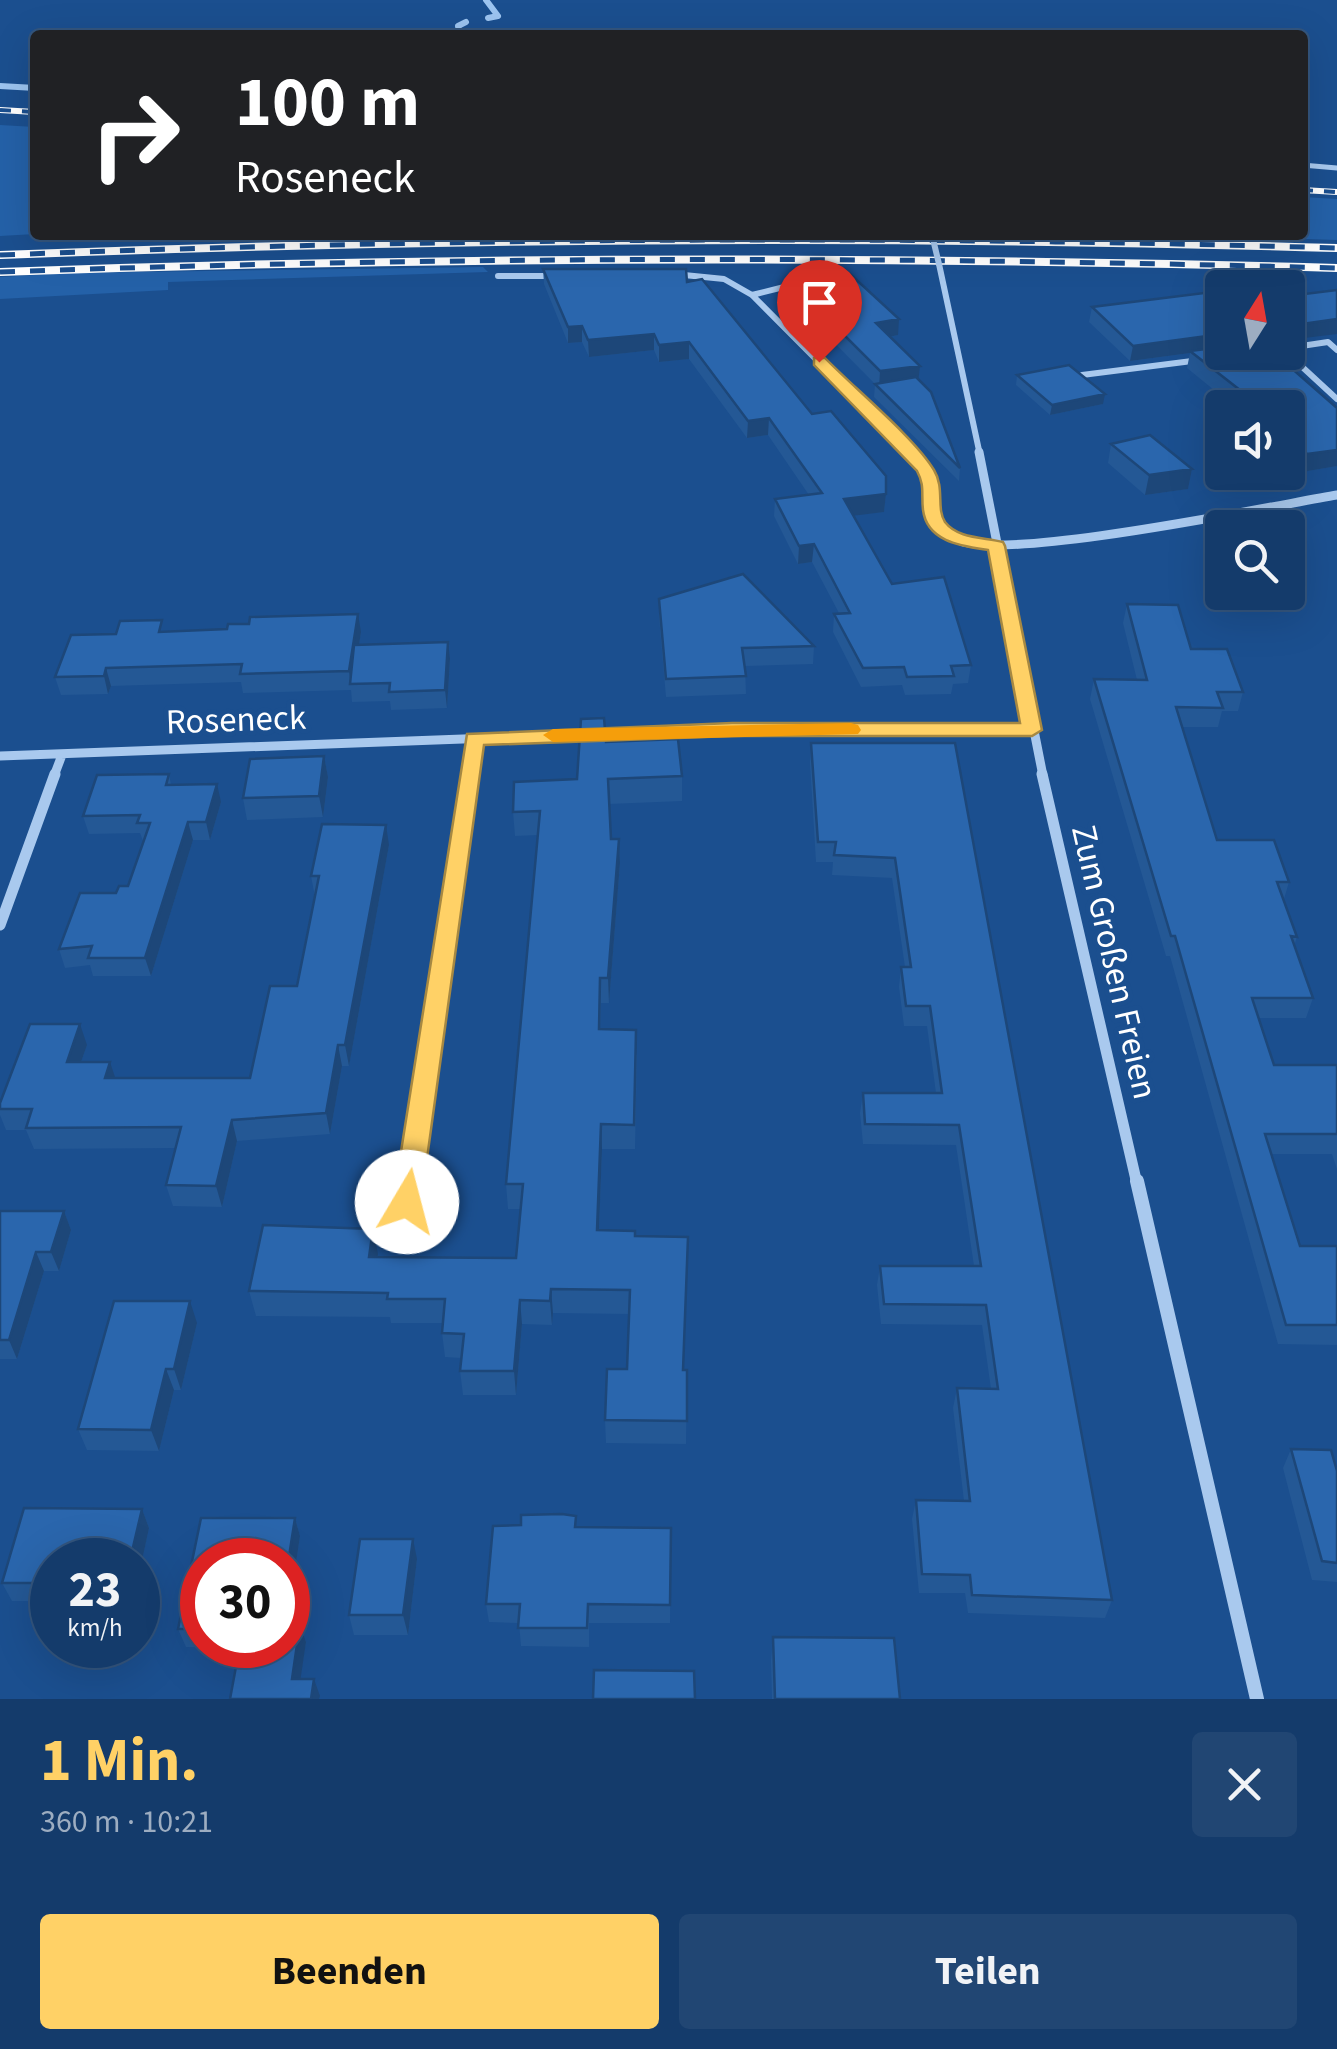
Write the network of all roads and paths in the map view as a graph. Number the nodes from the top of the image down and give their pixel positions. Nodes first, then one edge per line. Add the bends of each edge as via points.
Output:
1 (1308, 166) edge
2 (1337, 168) edge
3 (933, 240) edge
4 (657, 274) edge
5 (578, 275) edge
6 (498, 276) dead end
7 (823, 279) edge
8 (752, 295) junction
9 (1305, 346) edge
10 (1337, 350) edge
11 (1205, 359) edge
12 (1305, 367) edge
13 (1082, 375) edge
14 (1337, 398) edge
15 (1337, 495) edge
16 (996, 546) junction
17 (1032, 730) junction
18 (475, 738) junction
19 (62, 755) junction
20 (0, 756) edge
21 (0, 925) edge
22 (407, 1202) dead end
23 (1257, 1699) edge

1 - 2 street
3 - 16 street, Zum Großen Freien, bridge
4 - 8 street via 724,279
5 - 6 street
7 - 8 street
8 - 16 street via 924,468 934,487 938,525 957,540
9 - 10 street via 1328,342
11 - 13 street
12 - 14 street
15 - 16 street
16 - 17 street, Zum Großen Freien
17 - 18 street, Roseneck
17 - 23 street, Zum Großen Freien
18 - 19 street, Roseneck
18 - 22 street
19 - 20 street, Roseneck
19 - 21 street

